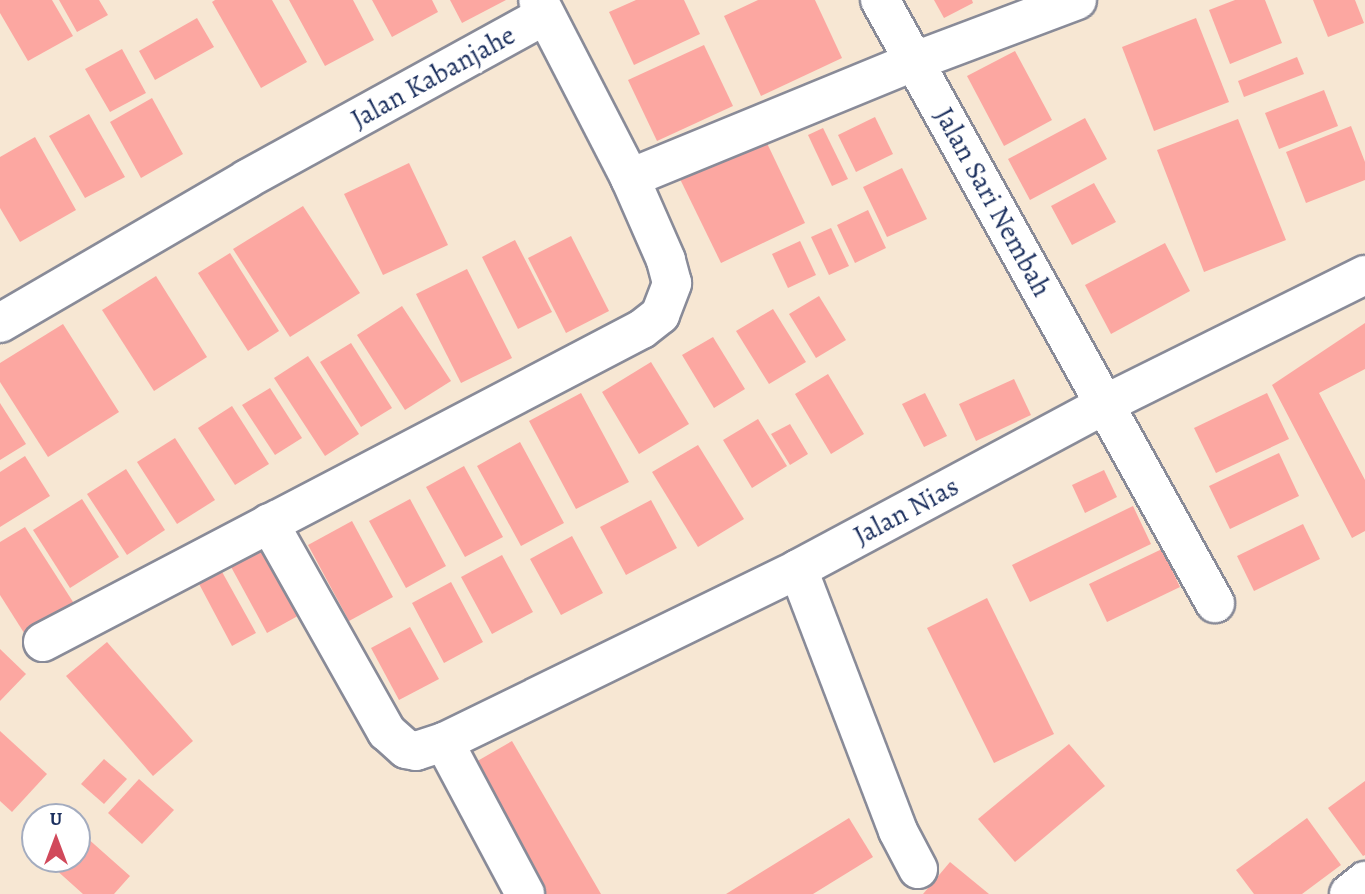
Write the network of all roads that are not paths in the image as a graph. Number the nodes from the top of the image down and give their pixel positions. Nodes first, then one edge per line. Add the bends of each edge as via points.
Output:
1 (880, 0) edge
2 (1077, 0) edge
3 (541, 8) edge
4 (915, 61) junction
5 (630, 178) junction
6 (1365, 275) edge
7 (0, 323) edge
8 (1107, 403) junction
9 (269, 523) junction
10 (798, 569) junction
11 (1215, 603) dead end
12 (43, 642) dead end
13 (444, 742) junction
14 (918, 869) dead end
15 (1365, 881) edge
16 (525, 894) edge
17 (1349, 894) edge

1 - 4 street, Jalan Sari Nembah
2 - 4 street
3 - 5 street, Jalan Kabanjahe
3 - 7 street, Jalan Kabanjahe
4 - 5 street
4 - 8 street, Jalan Sari Nembah
5 - 9 street, Jalan Kabanjahe via 672,283 660,316
6 - 8 street, Jalan Nias
8 - 10 street, Jalan Nias
8 - 11 street, Jalan Sari Nembah
9 - 12 street, Jalan Kabanjahe
9 - 13 street, Jalan Nias via 387,732 405,749 416,751
10 - 13 street, Jalan Nias
10 - 14 street via 894,821
13 - 16 street
15 - 17 street

